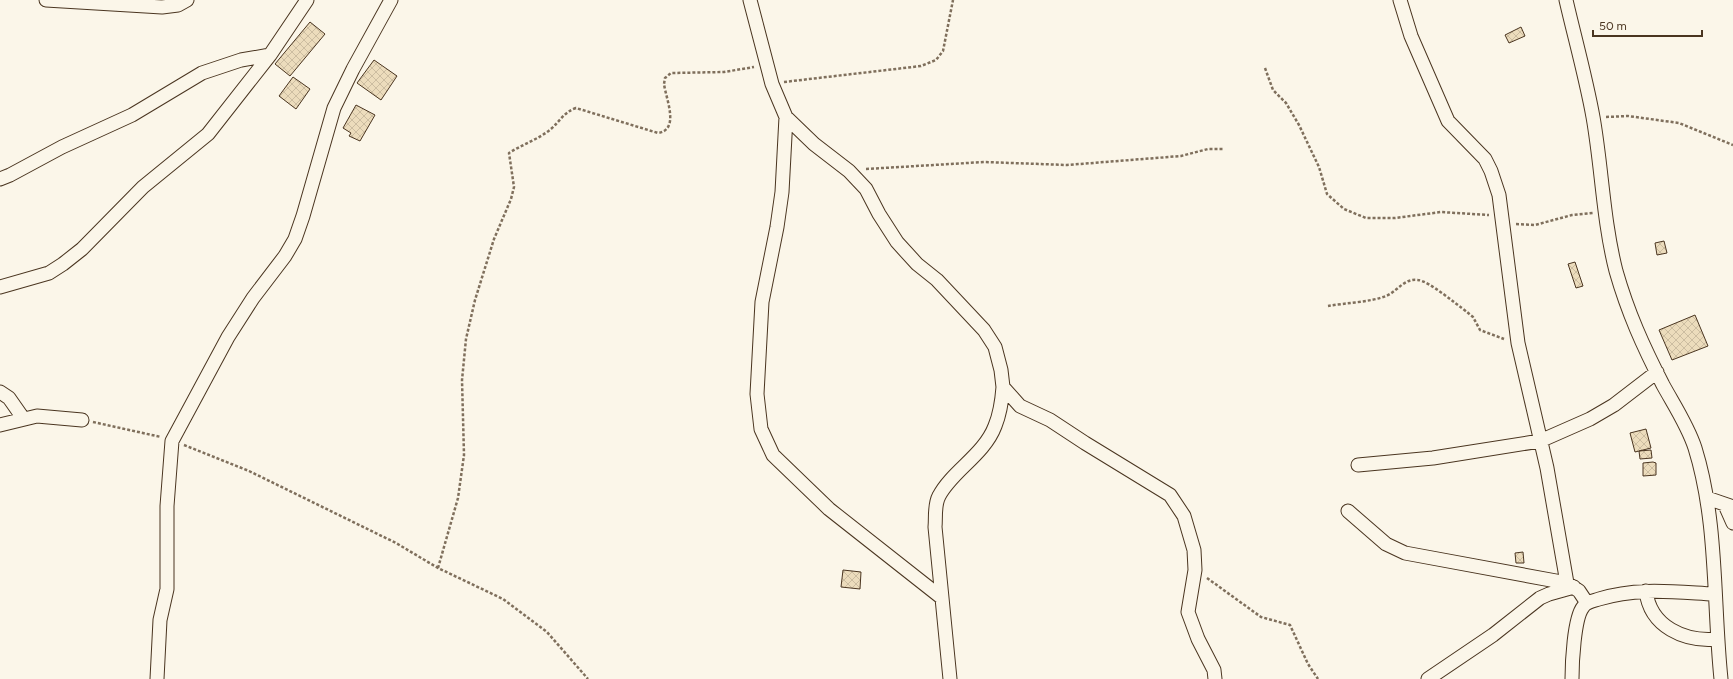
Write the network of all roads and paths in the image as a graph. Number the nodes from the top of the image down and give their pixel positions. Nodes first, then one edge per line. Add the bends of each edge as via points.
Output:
1 (46, 0) edge
2 (187, 0) edge
3 (307, 0) edge
4 (391, 0) edge
5 (750, 0) edge
6 (953, 0) edge
7 (1400, 0) edge
8 (1566, 0) edge
9 (270, 55) junction
10 (765, 61) junction
11 (1265, 68) dead end
12 (772, 84) junction
13 (786, 117) junction
14 (1593, 118) junction
15 (1733, 145) edge
16 (1224, 149) dead end
17 (849, 171) junction
18 (0, 179) edge
19 (1604, 212) junction
20 (1502, 217) junction
21 (0, 287) edge
22 (1328, 306) dead end
23 (1518, 343) junction
24 (1657, 372) junction
25 (1003, 387) junction
26 (0, 392) edge
27 (24, 418) junction
28 (82, 420) joint
29 (0, 424) edge
30 (172, 440) junction
31 (1540, 441) junction
32 (1358, 465) dead end
33 (1707, 498) junction
34 (1729, 506) edge
35 (1348, 511) dead end
36 (1733, 523) edge
37 (438, 568) junction
38 (1195, 570) junction
39 (1570, 585) junction
40 (1646, 591) junction
41 (1714, 594) junction
42 (942, 598) junction
43 (1587, 603) junction
44 (1716, 639) junction
45 (157, 679) edge
46 (588, 679) edge
47 (950, 679) edge
48 (1215, 679) edge
49 (1318, 679) edge
50 (1428, 679) edge
51 (1572, 679) edge
52 (1721, 679) edge

1 - 2 street via 162,8 178,5
3 - 9 street
4 - 30 street via 334,108 295,239 232,331
5 - 10 street
6 - 12 path via 943,52 936,60 921,66
7 - 20 street via 1411,36 1448,121 1485,160 1491,171 1499,195
8 - 14 street
9 - 18 street via 241,60 202,73 132,116 62,147
9 - 21 street via 208,134 143,187 82,249 49,273
10 - 12 street
10 - 37 path via 752,68 724,72 671,73 665,78 664,84 671,122 669,128 663,132 658,133 576,108 569,110 552,129 509,153 514,186 511,199 494,239 466,339 462,380 464,455 458,498
11 - 20 path via 1273,90 1286,103 1299,125 1319,167 1327,194 1344,209 1366,218 1395,218 1441,212
12 - 13 street
13 - 17 street via 814,144
13 - 42 street via 779,213 762,302 758,394 761,429 773,455 829,509
14 - 15 path via 1628,116 1679,123
14 - 19 street
16 - 17 path via 1208,149 1181,156 1067,165 984,162
17 - 25 street via 866,189 897,242 984,330 995,347 1002,370
19 - 20 path via 1572,215 1524,226
19 - 24 street via 1626,307
20 - 23 street
22 - 23 path via 1385,296 1400,284 1418,280 1467,312 1480,330
23 - 31 street
24 - 31 street via 1590,420
24 - 33 street via 1694,447
25 - 38 street via 1020,406 1050,420 1170,495 1184,516 1194,550
25 - 42 street via 995,428 981,449 938,497 935,527
26 - 27 street via 9,398
27 - 28 street via 37,416
27 - 29 street
28 - 30 path
30 - 37 path via 249,471 396,543
30 - 45 street via 167,506 167,589 160,620
31 - 32 street via 1433,458
31 - 39 street
33 - 34 street
33 - 41 street
34 - 36 street
35 - 39 street via 1386,544 1405,552
37 - 46 path via 503,599 547,632
38 - 48 street via 1188,612 1214,670
38 - 49 path via 1261,617 1290,625
39 - 43 street
39 - 50 street via 1540,598 1493,635
40 - 41 street
40 - 43 street
40 - 44 street via 1651,609 1665,626 1692,639
41 - 44 street
42 - 47 street
43 - 51 street via 1582,608 1578,620
44 - 52 street

